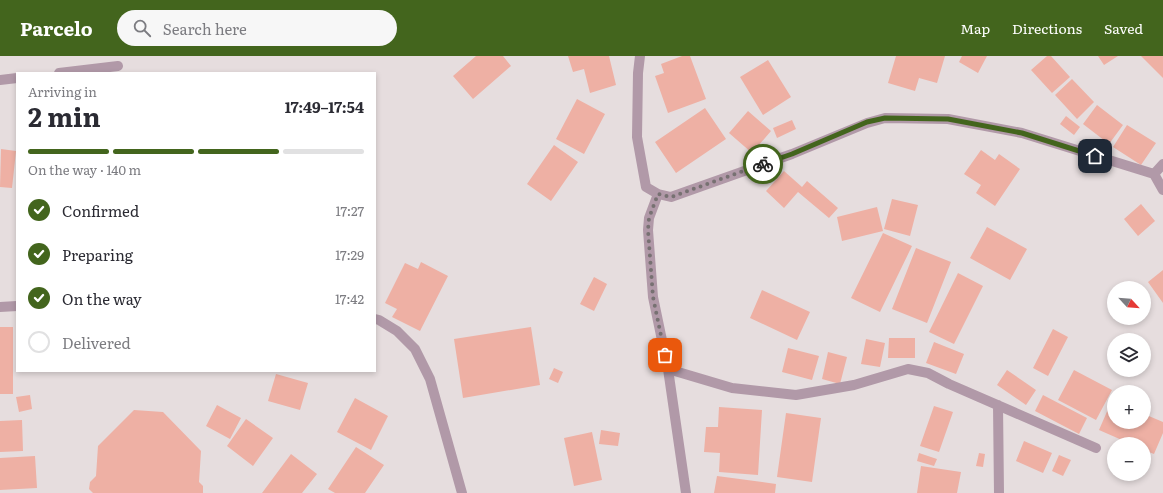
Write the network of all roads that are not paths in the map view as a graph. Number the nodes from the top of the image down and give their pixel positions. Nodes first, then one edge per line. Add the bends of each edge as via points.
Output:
1 (640, 56) edge
2 (118, 65) edge
3 (66, 72) edge
4 (16, 78) edge
5 (0, 80) edge
6 (1163, 164) edge
7 (1154, 174) junction
8 (1163, 190) edge
9 (658, 194) junction
10 (16, 306) edge
11 (0, 307) edge
12 (376, 319) edge
13 (668, 369) junction
14 (998, 405) junction
15 (1096, 448) dead end
16 (462, 493) edge
17 (686, 493) edge
18 (999, 493) edge

1 - 9 street via 637,137 646,187
2 - 3 street
4 - 5 street
6 - 7 street
7 - 8 street
7 - 9 street via 1022,133 948,119 885,118 867,122 792,154 671,197
9 - 13 street via 649,218 648,230 653,297
10 - 11 street
12 - 16 street via 397,331 415,348 430,379
13 - 14 street via 732,388 796,395 854,385 908,369 928,373
13 - 17 street
14 - 15 street
14 - 18 street

